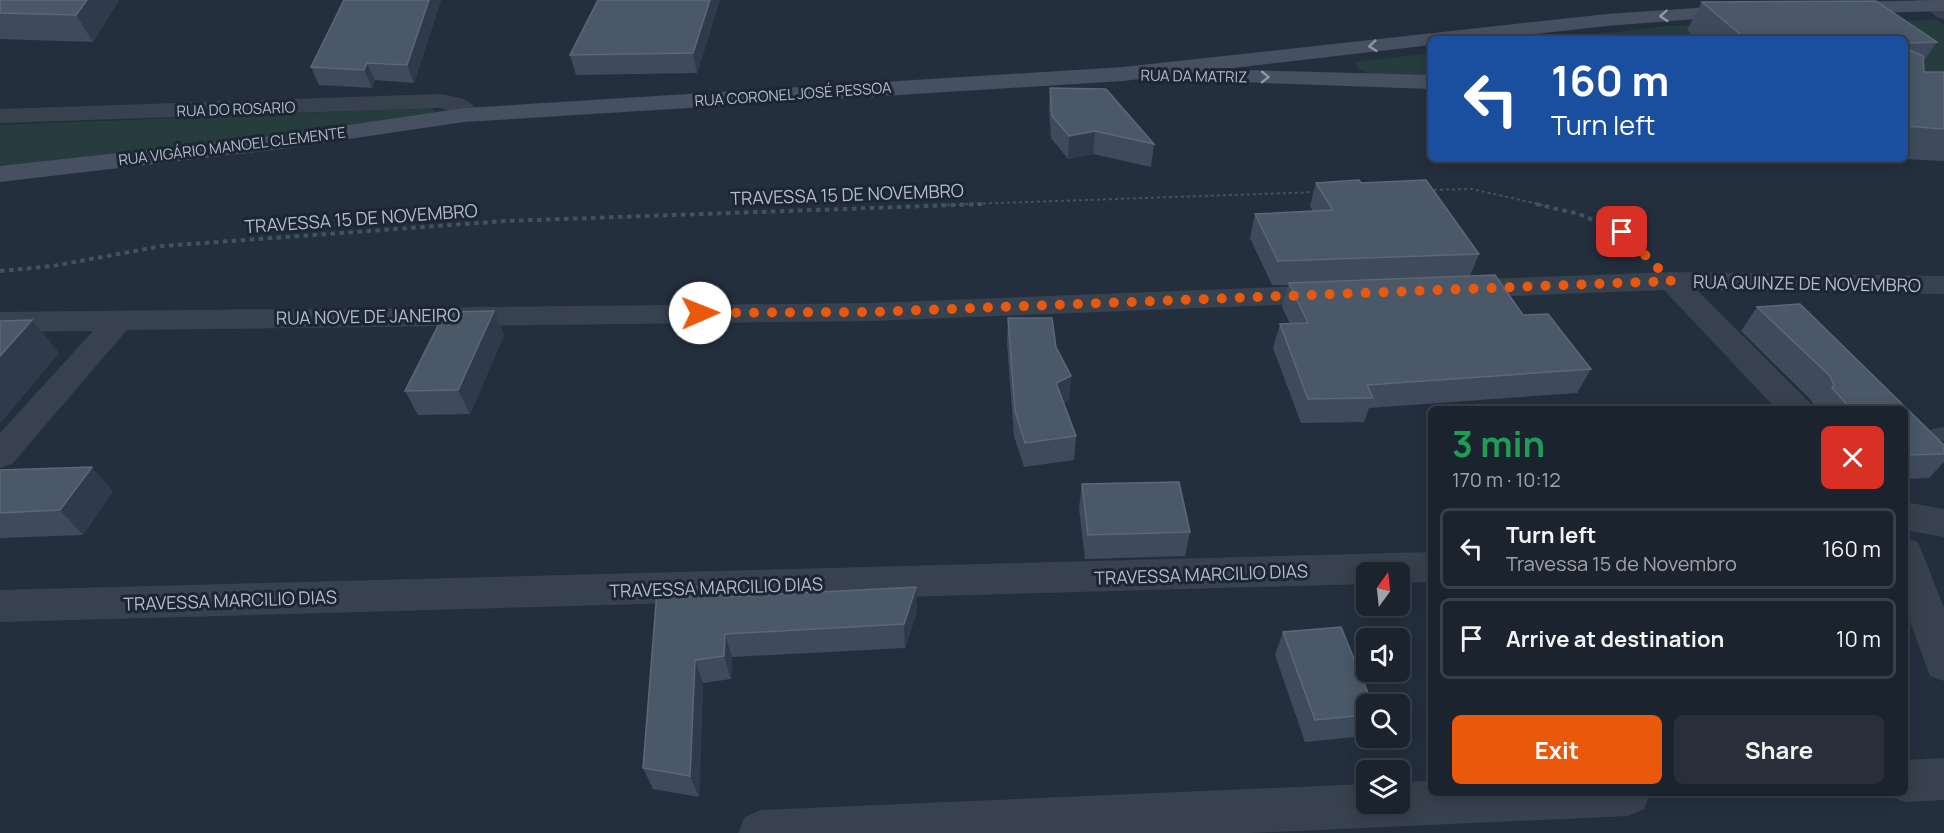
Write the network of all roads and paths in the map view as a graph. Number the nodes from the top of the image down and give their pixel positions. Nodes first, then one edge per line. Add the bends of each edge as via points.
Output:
1 (1936, 6) edge
2 (1814, 9) edge
3 (1755, 10) edge
4 (1460, 36) edge
5 (1428, 39) edge
6 (1123, 74) junction
7 (1428, 82) edge
8 (464, 115) junction
9 (0, 116) edge
10 (0, 174) edge
11 (1425, 190) edge
12 (1320, 192) edge
13 (0, 271) edge
14 (1671, 281) junction
15 (1944, 285) edge
16 (1432, 290) edge
17 (1361, 293) edge
18 (120, 319) junction
19 (0, 322) edge
20 (1793, 406) edge
21 (0, 455) edge
22 (1908, 517) edge
23 (1944, 523) edge
24 (1908, 560) edge
25 (1428, 567) edge
26 (0, 606) edge
27 (1944, 663) edge
28 (1944, 779) edge
29 (1908, 781) edge
30 (1588, 796) edge
31 (934, 829) edge
32 (761, 833) edge

1 - 2 main road
3 -> 4 main road, RUA DA MATRIZ via 1607,20
5 -> 6 main road, RUA DA MATRIZ
6 -> 7 main road, RUA DA MATRIZ
6 - 8 main road, RUA CORONEL JOSÉ PESSOA
8 - 9 street, RUA DO ROSARIO via 464,109 458,105 441,101
8 - 10 main road, RUA VIGÁRIO MANOEL CLEMENTE via 281,142
11 - 14 path via 1472,189 1579,213 1622,232
12 - 13 path, TRAVESSA 15 DE NOVEMBRO via 506,221 162,246 53,266
14 - 15 street, RUA QUINZE DE NOVEMBRO
14 - 16 street
14 - 20 street
17 - 18 street, RUA NOVE DE JANEIRO via 872,312
18 - 19 street, RUA NOVE DE JANEIRO
18 - 21 street
22 - 23 street
24 - 27 street
25 - 26 street, TRAVESSA MARCILIO DIAS
28 - 29 street
30 - 31 street
31 - 32 street

